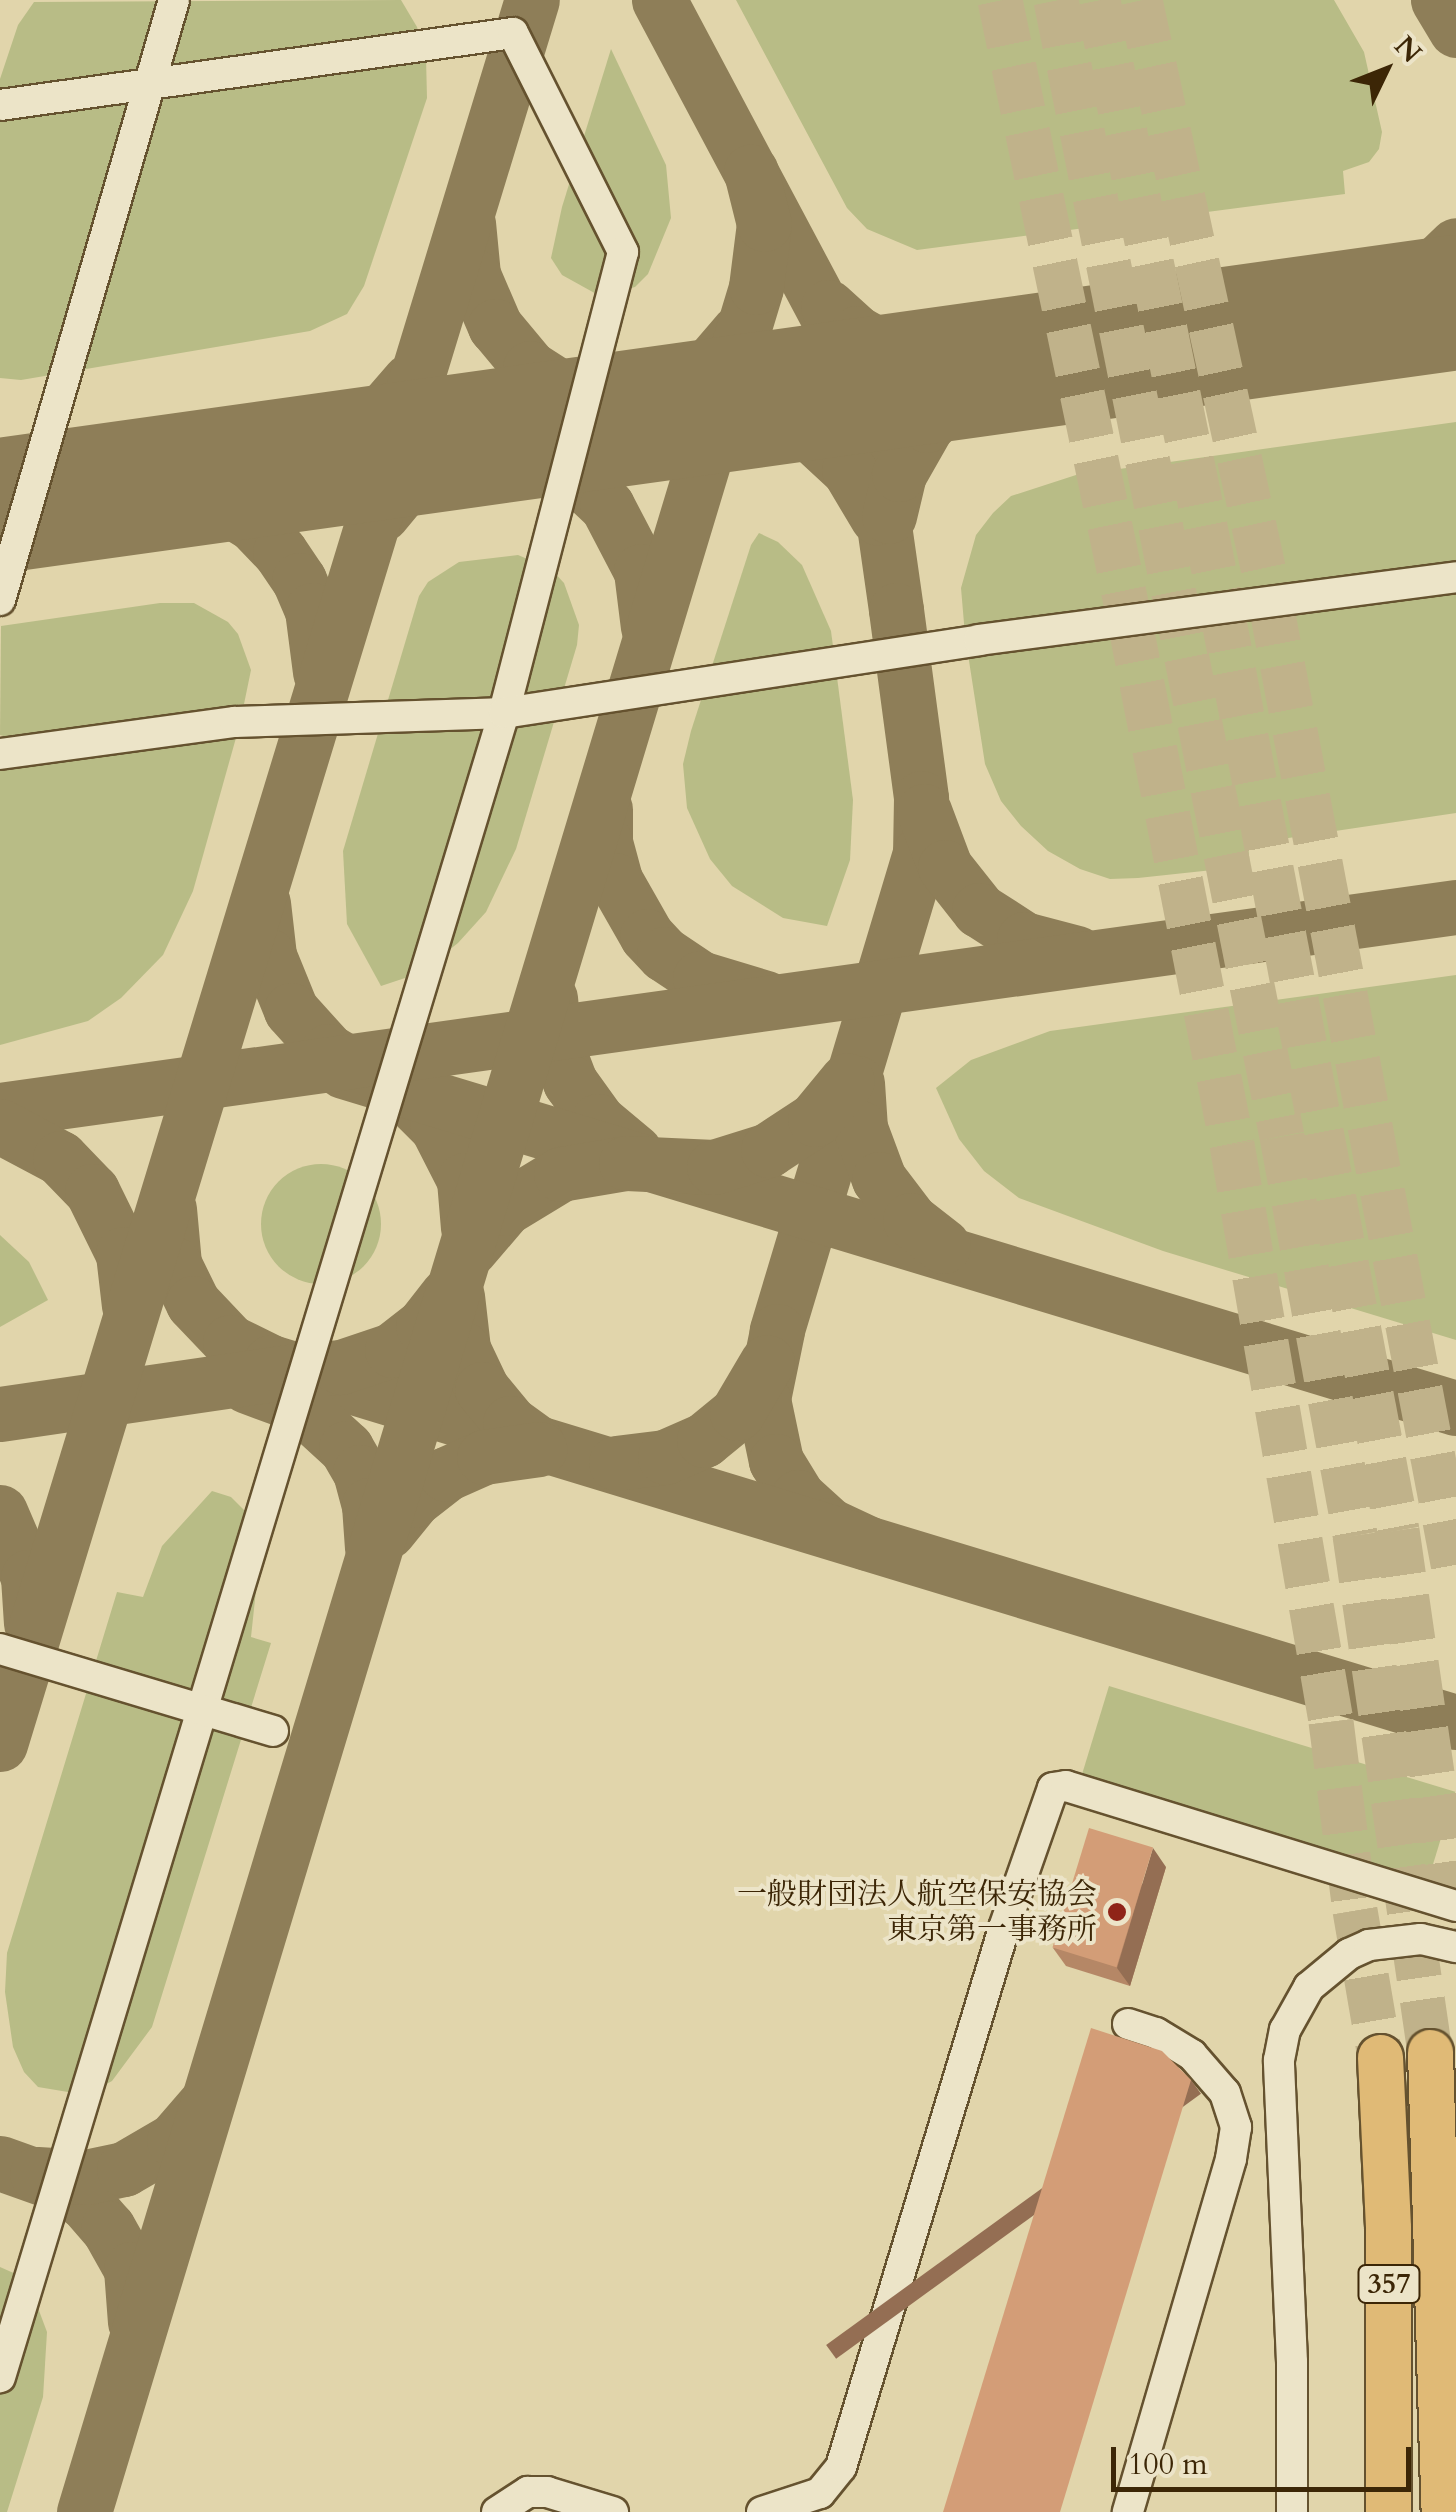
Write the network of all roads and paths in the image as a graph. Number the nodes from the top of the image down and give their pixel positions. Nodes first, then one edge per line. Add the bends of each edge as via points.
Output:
1 (174, 0) edge
2 (150, 85) junction
3 (0, 105) edge
4 (1456, 577) edge
5 (0, 600) edge
6 (504, 713) junction
7 (0, 754) edge
8 (0, 1649) edge
9 (204, 1710) junction
10 (273, 1731) dead end
11 (1456, 1906) edge
12 (1456, 1947) edge
13 (1128, 2024) dead end
14 (1430, 2052) tunnel mouth
15 (1380, 2057) tunnel mouth
16 (1390, 2347) junction
17 (0, 2377) edge
18 (498, 2512) edge
19 (613, 2512) edge
20 (762, 2512) edge
21 (1128, 2512) edge
22 (1292, 2512) edge
23 (1372, 2512) edge
24 (1388, 2512) edge
25 (1444, 2512) edge

1 - 2 street
2 - 3 street
2 - 5 street
2 - 6 street via 513,33 623,252
4 - 6 street via 979,640
6 - 7 street via 235,722
6 - 9 street
8 - 9 street
9 - 10 street
9 - 17 street
11 - 20 street via 1066,1786 1053,1788 1004,1928 841,2467 820,2493
12 - 22 street via 1421,1939 1349,1954 1309,1988 1285,2030 1279,2060
13 - 21 street via 1192,2055 1225,2093 1236,2128
14 - 25 highway
15 - 16 highway, 357
16 - 23 highway
16 - 24 highway, 357
18 - 19 street via 528,2492

